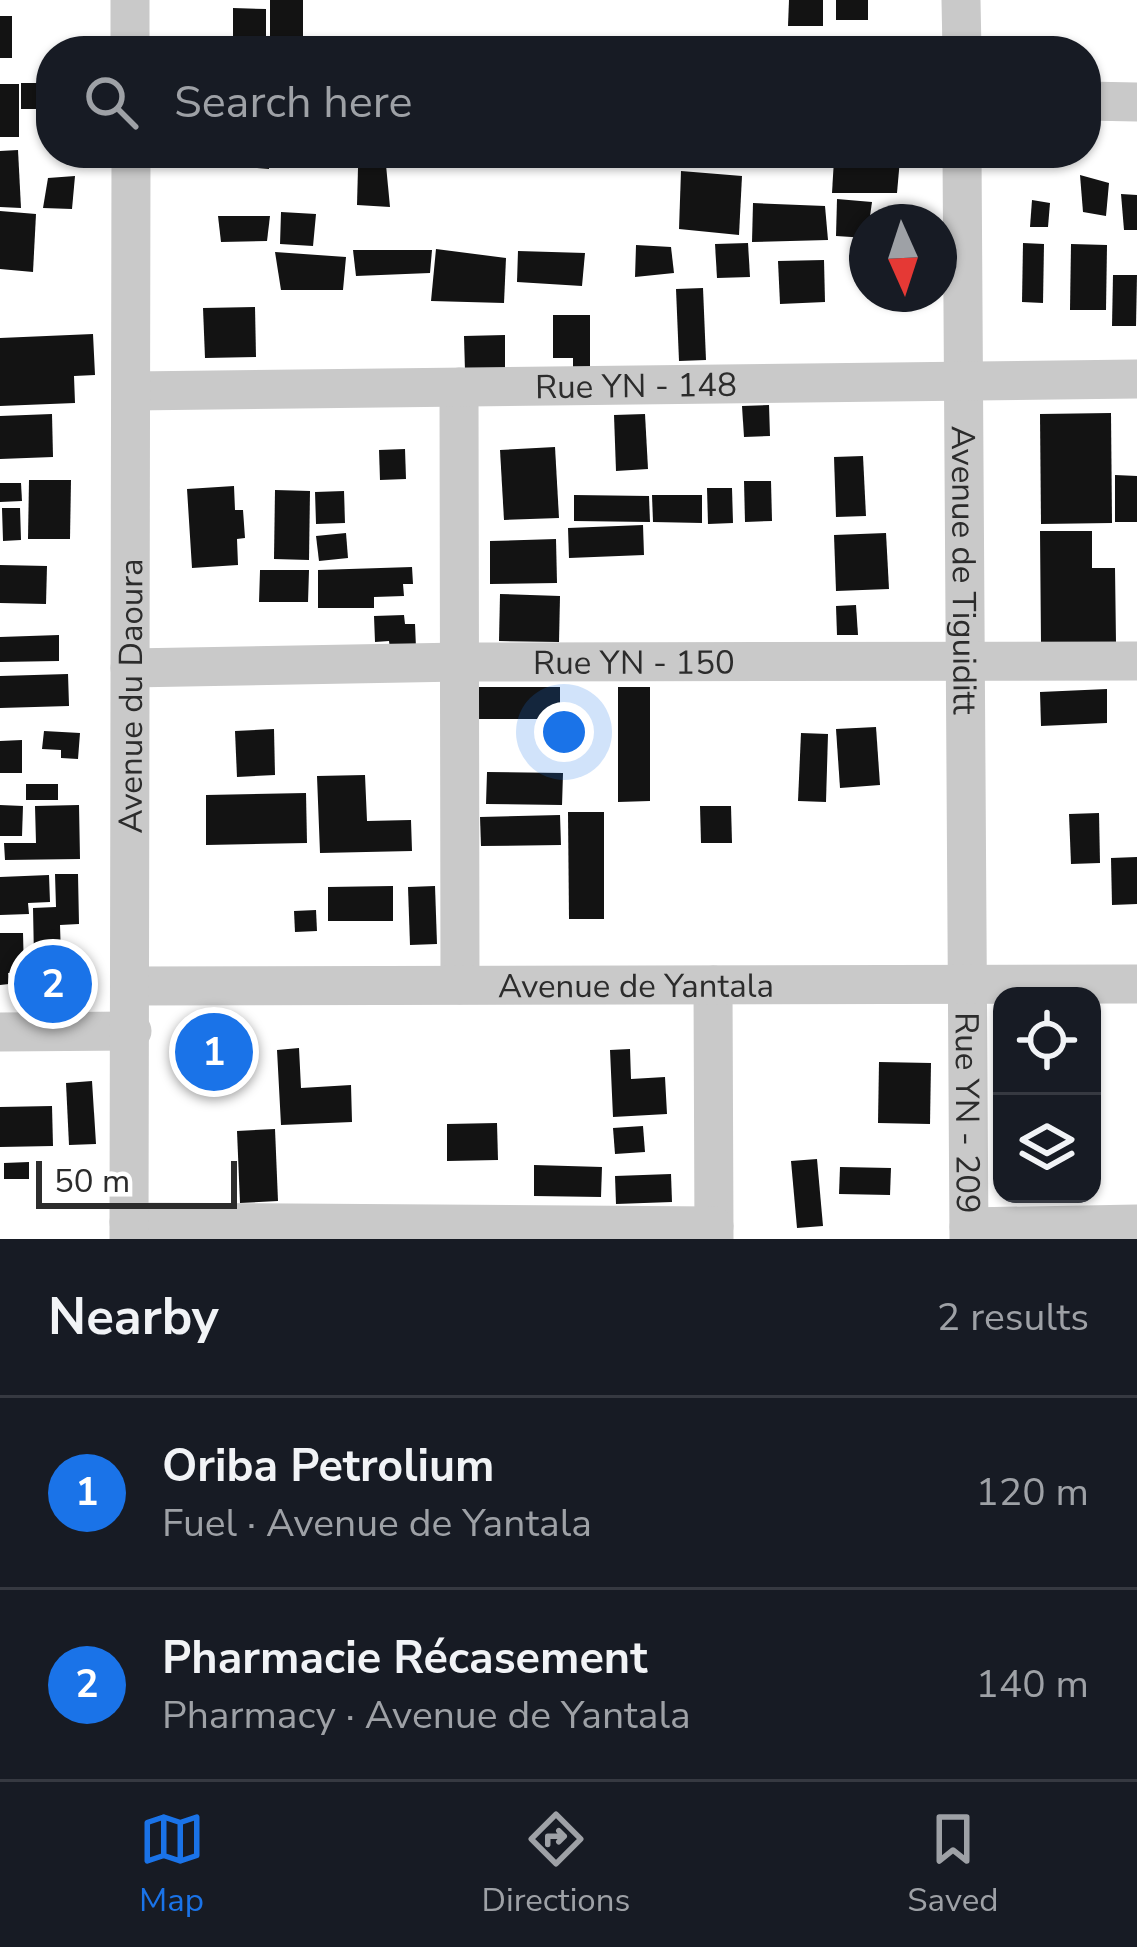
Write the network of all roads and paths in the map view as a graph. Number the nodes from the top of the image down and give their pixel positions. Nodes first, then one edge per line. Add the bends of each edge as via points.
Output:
1 (130, 0) edge
2 (962, 0) edge
3 (130, 36) edge
4 (962, 36) edge
5 (1101, 101) edge
6 (1137, 102) edge
7 (131, 168) edge
8 (962, 168) edge
9 (1137, 379) edge
10 (964, 380) junction
11 (458, 387) junction
12 (132, 392) junction
13 (1137, 661) edge
14 (461, 662) junction
15 (967, 662) junction
16 (130, 668) junction
17 (970, 984) junction
18 (1137, 984) edge
19 (713, 985) junction
20 (132, 986) junction
21 (460, 986) junction
22 (132, 1031) junction
23 (0, 1032) edge
24 (1137, 1224) edge
25 (129, 1230) edge
26 (435, 1232) edge
27 (714, 1232) edge
28 (969, 1233) edge

1 - 3 street
2 - 4 street
5 - 6 street
7 - 12 street, Avenue du Daoura
8 - 10 street, Avenue de Tiguiditt
9 - 10 street, Rue YN - 148
10 - 11 street, Rue YN - 148
10 - 15 street, Avenue de Tiguiditt
11 - 12 street, Rue YN - 148
11 - 14 street
12 - 16 street, Avenue du Daoura
13 - 15 street, Rue YN - 150
14 - 15 street, Rue YN - 150
14 - 16 street, Rue YN - 150
14 - 21 street
15 - 17 street, Avenue de Tiguiditt
16 - 20 street, Avenue du Daoura
17 - 18 street, Avenue de Yantala
17 - 19 street, Avenue de Yantala
17 - 28 street, Rue YN - 209
19 - 21 street, Avenue de Yantala
19 - 27 street
20 - 21 street, Avenue de Yantala
20 - 22 street, Avenue du Daoura
22 - 23 street
22 - 25 street, Avenue du Daoura
24 - 28 street
25 - 26 street
26 - 27 street

